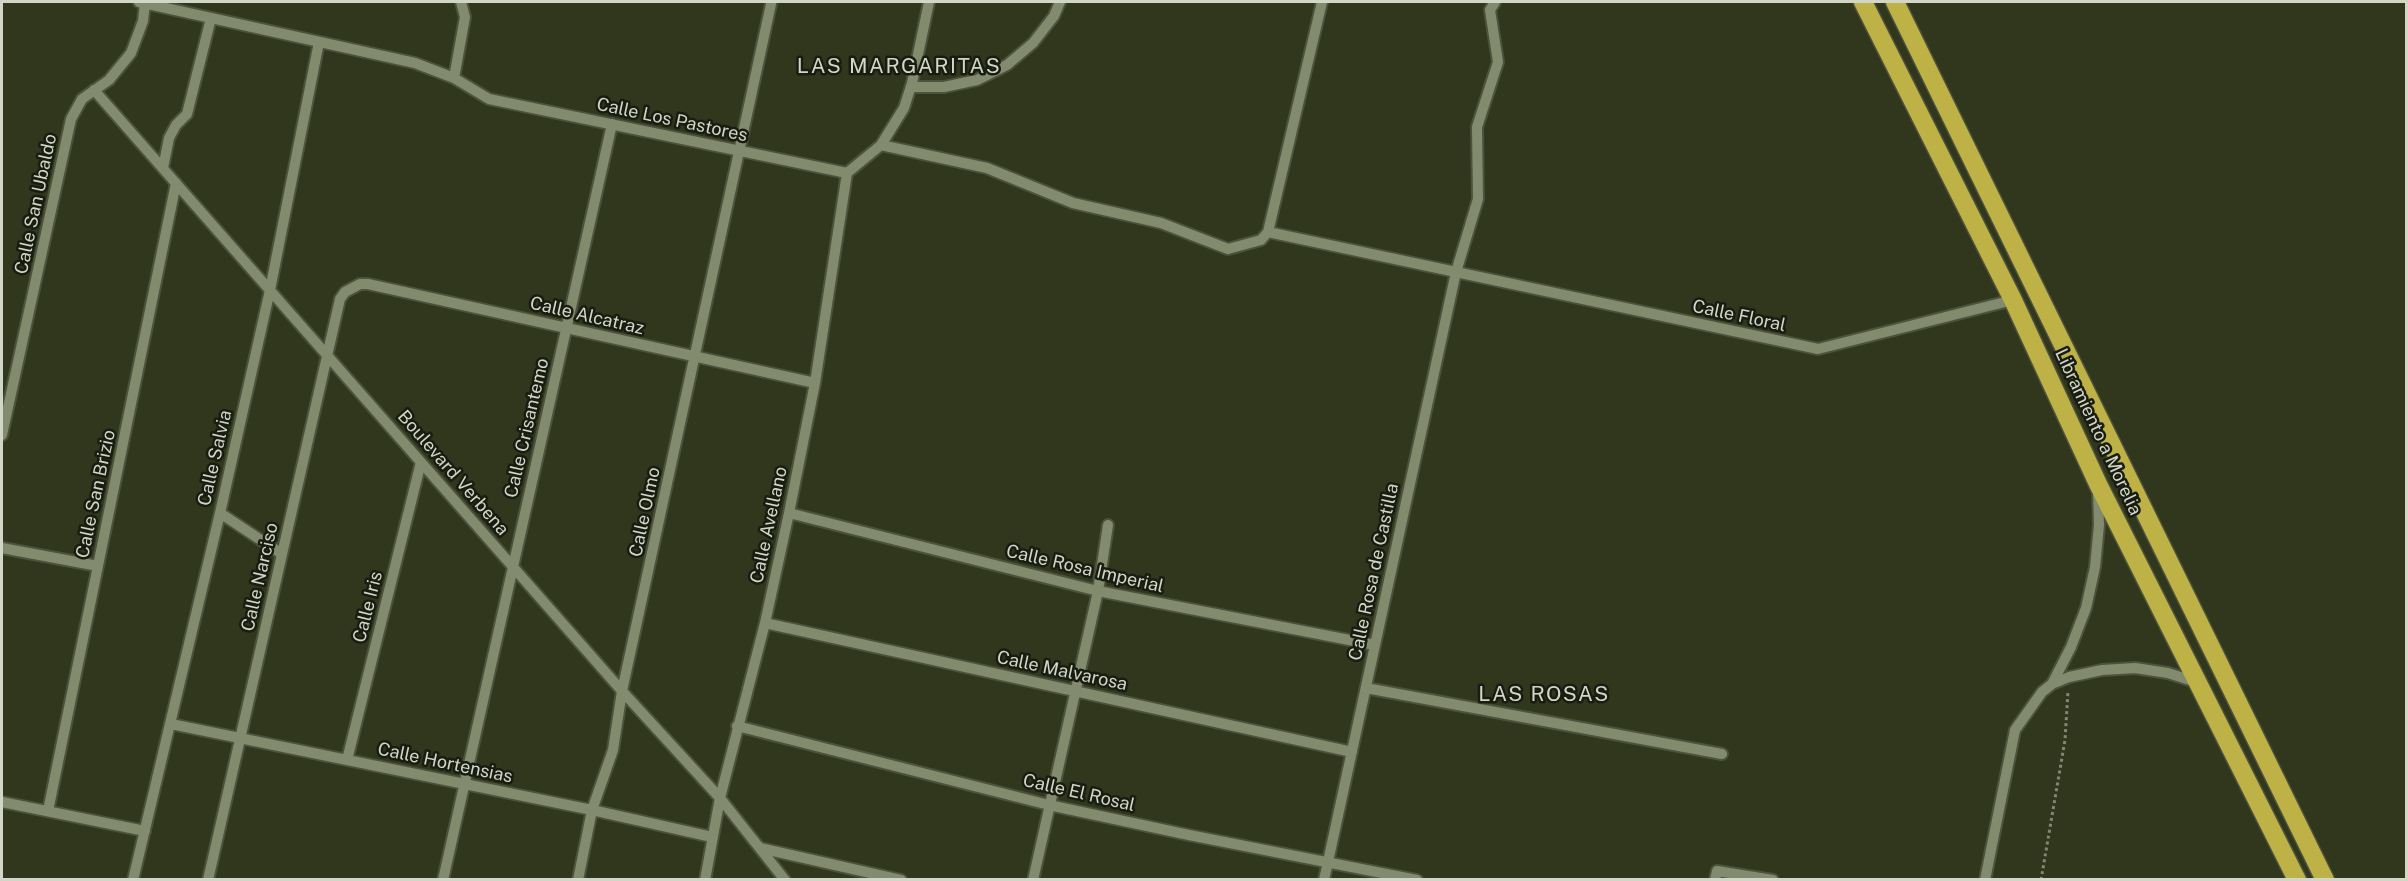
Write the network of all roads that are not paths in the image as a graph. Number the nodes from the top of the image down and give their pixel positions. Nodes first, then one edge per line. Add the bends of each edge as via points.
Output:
1 (142, 2) edge
2 (461, 2) edge
3 (930, 2) edge
4 (1060, 2) edge
5 (1322, 2) edge
6 (1495, 2) edge
7 (1863, 2) edge
8 (1895, 2) edge
9 (771, 4) dead end
10 (211, 18) junction
11 (320, 42) junction
12 (454, 78) junction
13 (911, 87) junction
14 (94, 90) junction
15 (612, 124) junction
16 (881, 145) junction
17 (739, 150) junction
18 (163, 168) junction
19 (847, 173) junction
20 (176, 183) junction
21 (1268, 231) junction
22 (1456, 272) junction
23 (352, 287) joint
24 (270, 290) junction
25 (2013, 300) junction
26 (567, 328) junction
27 (328, 356) junction
28 (696, 357) junction
29 (815, 383) junction
30 (2, 435) edge
31 (421, 462) junction
32 (2098, 484) junction
33 (220, 513) junction
34 (789, 513) junction
35 (1108, 525) dead end
36 (2, 548) edge
37 (282, 554) junction
38 (98, 567) junction
39 (513, 567) junction
40 (1098, 591) junction
41 (765, 623) junction
42 (1375, 645) junction
43 (2052, 684) junction
44 (2200, 684) junction
45 (1366, 688) junction
46 (622, 691) junction
47 (1075, 691) junction
48 (171, 724) junction
49 (737, 726) junction
50 (240, 738) junction
51 (1352, 752) junction
52 (1722, 754) dead end
53 (347, 760) junction
54 (464, 784) junction
55 (720, 798) junction
56 (2, 802) edge
57 (1050, 805) junction
58 (592, 810) junction
59 (48, 811) junction
60 (145, 831) junction
61 (712, 837) junction
62 (760, 848) junction
63 (1328, 863) junction
64 (133, 879) edge
65 (208, 879) edge
66 (443, 879) edge
67 (578, 879) edge
68 (705, 879) edge
69 (785, 879) edge
70 (901, 879) edge
71 (1033, 879) edge
72 (1324, 879) edge
73 (1417, 879) edge
74 (1715, 879) edge
75 (1773, 879) edge
76 (1985, 879) edge
77 (2297, 879) edge
78 (2325, 879) edge

1 - 10 street, Calle Los Pastores
1 - 14 street, Calle San Ubaldo via 138,38 131,53 109,80
2 - 12 street via 465,17
3 - 13 street
4 - 13 street via 1034,43 1007,65 977,80 944,87
5 - 21 street
6 - 22 street, Calle Rosa de Castilla via 1490,10 1498,62 1477,127 1478,199
7 - 25 highway, Libramiento a Morelia
8 - 78 highway, Libramiento a Morelia
9 - 17 street, Calle Olmo
10 - 11 street, Calle Los Pastores
10 - 18 street via 187,114 169,138
11 - 12 street, Calle Los Pastores via 415,63
11 - 24 street, Calle Salvia
12 - 15 street, Calle Los Pastores via 489,99
13 - 16 street via 899,117
14 - 18 street, Boulevard Verbena
14 - 30 street, Calle San Ubaldo via 82,99 71,119
15 - 17 street, Calle Los Pastores
15 - 26 street, Calle Crisantemo
16 - 19 street
16 - 21 street via 987,168 1073,203 1161,223 1228,249 1261,240
17 - 19 street, Calle Los Pastores
17 - 28 street, Calle Olmo
18 - 20 street, Boulevard Verbena
19 - 29 street, Calle Avellano
20 - 24 street, Boulevard Verbena
20 - 38 street, Calle San Brizio
21 - 22 street, Calle Floral
22 - 25 street, Calle Floral via 1818,349
22 - 42 street, Calle Rosa de Castilla
23 - 26 street, Calle Alcatraz via 368,284
23 - 27 street, Calle Narciso via 340,299
24 - 27 street, Boulevard Verbena
24 - 33 street, Calle Salvia
25 - 32 highway, Libramiento a Morelia
26 - 28 street, Calle Alcatraz
26 - 39 street, Calle Crisantemo
27 - 31 street, Boulevard Verbena
27 - 37 street, Calle Narciso
28 - 29 street, Calle Alcatraz
28 - 46 street, Calle Olmo
29 - 34 street, Calle Avellano
31 - 39 street, Boulevard Verbena
31 - 53 street, Calle Iris
32 - 43 street via 2095,567 2071,647
32 - 44 highway, Libramiento a Morelia
33 - 37 street
33 - 48 street, Calle Salvia
34 - 40 street, Calle Rosa Imperial
34 - 41 street, Calle Avellano
35 - 40 street
36 - 38 street
37 - 50 street, Calle Narciso
38 - 59 street, Calle San Brizio
39 - 46 street, Boulevard Verbena
39 - 54 street, Calle Crisantemo
40 - 42 street, Calle Rosa Imperial
40 - 47 street
41 - 47 street, Calle Malvarosa
41 - 49 street, Calle Avellano
42 - 45 street, Calle Rosa de Castilla
43 - 44 street via 2102,670 2135,668 2168,673
43 - 76 street via 2015,730
44 - 77 highway, Libramiento a Morelia
45 - 51 street, Calle Rosa de Castilla
45 - 52 street
46 - 55 street, Boulevard Verbena
46 - 58 street, Calle Olmo via 613,750
47 - 51 street, Calle Malvarosa
47 - 57 street
48 - 50 street, Calle Hortensias
48 - 60 street, Calle Salvia
49 - 55 street, Calle Avellano
49 - 57 street, Calle El Rosal
50 - 53 street, Calle Hortensias
50 - 65 street, Calle Narciso
51 - 63 street, Calle Rosa de Castilla
53 - 54 street, Calle Hortensias
54 - 58 street, Calle Hortensias
54 - 66 street, Calle Crisantemo
55 - 61 street, Calle Avellano
55 - 62 street, Boulevard Verbena
56 - 59 street
57 - 63 street, Calle El Rosal
57 - 71 street
58 - 61 street, Calle Hortensias
58 - 67 street, Calle Olmo
59 - 60 street
60 - 64 street, Calle Salvia
61 - 68 street, Calle Avellano
62 - 69 street, Boulevard Verbena
62 - 70 street
63 - 72 street, Calle Rosa de Castilla
63 - 73 street, Calle El Rosal
74 - 75 street via 1717,870

